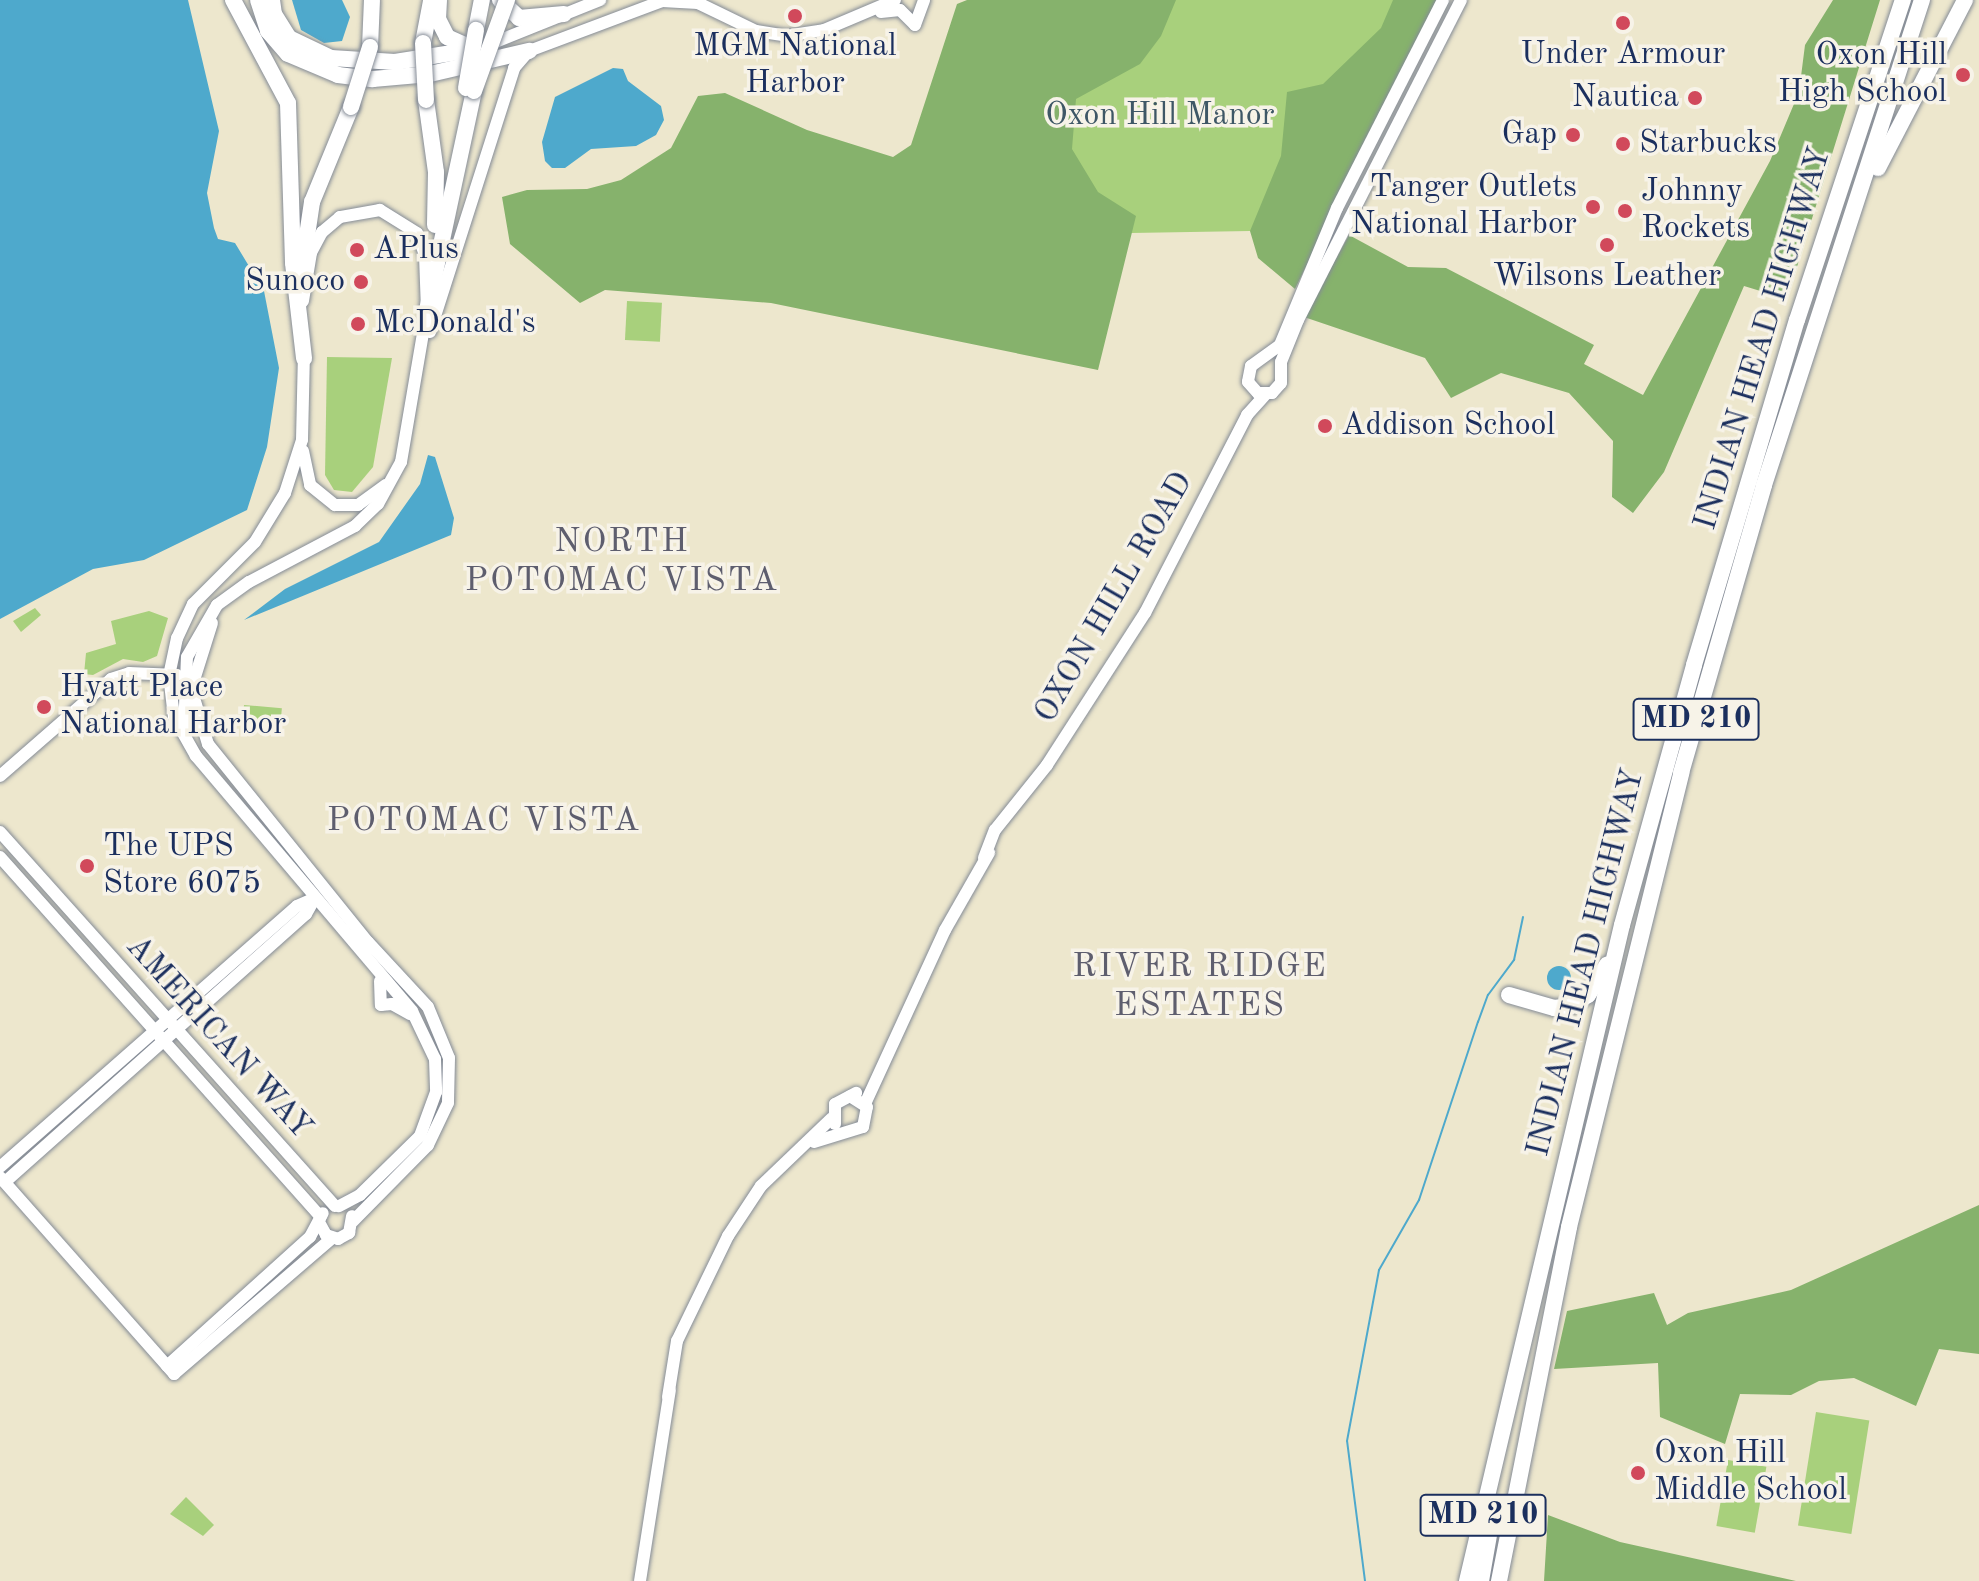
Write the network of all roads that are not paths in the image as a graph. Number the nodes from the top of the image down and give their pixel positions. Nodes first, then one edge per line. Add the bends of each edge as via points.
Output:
1 (258, 0) edge
2 (272, 0) edge
3 (432, 0) edge
4 (439, 0) edge
5 (482, 0) edge
6 (500, 0) edge
7 (507, 0) edge
8 (600, 0) edge
9 (719, 0) edge
10 (895, 0) edge
11 (924, 0) edge
12 (1443, 0) edge
13 (1461, 0) edge
14 (1897, 0) edge
15 (1903, 0) edge
16 (1922, 0) edge
17 (1965, 0) edge
18 (372, 1) edge
19 (237, 6) edge
20 (564, 14) junction
21 (861, 15) junction
22 (743, 25) junction
23 (476, 49) junction
24 (529, 51) junction
25 (501, 59) junction
26 (469, 93) junction
27 (1858, 133) junction
28 (1845, 242) junction
29 (303, 288) junction
30 (427, 310) junction
31 (304, 358) junction
32 (1265, 360) junction
33 (1281, 370) junction
34 (1252, 389) junction
35 (414, 390) junction
36 (1265, 395) junction
37 (1247, 415) junction
38 (302, 440) junction
39 (396, 476) junction
40 (236, 591) junction
41 (169, 675) junction
42 (184, 676) junction
43 (184, 731) junction
44 (0, 776) edge
45 (0, 832) edge
46 (0, 857) edge
47 (315, 898) junction
48 (1622, 925) junction
49 (368, 942) junction
50 (244, 952) junction
51 (253, 962) junction
52 (372, 968) junction
53 (1509, 995) dead end
54 (419, 1022) junction
55 (172, 1025) junction
56 (160, 1036) junction
57 (877, 1076) junction
58 (850, 1096) junction
59 (865, 1104) junction
60 (832, 1118) junction
61 (843, 1131) junction
62 (807, 1144) junction
63 (0, 1167) edge
64 (2, 1179) edge
65 (337, 1206) junction
66 (321, 1220) junction
67 (353, 1221) junction
68 (332, 1238) junction
69 (170, 1370) junction
70 (1537, 1385) junction
71 (1500, 1448) junction
72 (640, 1581) edge
73 (1467, 1581) edge
74 (1481, 1581) edge
75 (1489, 1581) edge
76 (1499, 1581) edge

1 - 25 highway via 261,18 278,45 320,71 373,79
2 - 23 highway via 289,38 331,58 395,62
3 - 30 highway, bridge via 423,43 438,192
4 - 23 highway via 438,19 447,37
5 - 26 highway, bridge
6 - 20 highway via 510,14 528,21
7 - 26 highway, bridge
8 - 20 main road
9 - 22 main road
10 - 21 main road
11 - 21 main road via 915,25 898,10
12 - 32 main road via 1337,208 1280,345
13 - 33 main road via 1342,229 1283,354
14 - 27 highway
15 - 27 highway, INDIAN HEAD HIGHWAY / MD 210
16 - 28 highway, INDIAN HEAD HIGHWAY / MD 210
17 - 28 highway via 1901,118
18 - 29 highway, bridge via 370,47 312,202
19 - 25 highway via 282,61 335,83 390,87
19 - 31 highway via 288,103 293,263
20 - 23 main road
21 - 22 main road via 804,35 770,35
22 - 24 main road via 698,3 662,1
24 - 25 highway
24 - 35 main road via 515,64 474,183
26 - 30 highway
27 - 48 highway, INDIAN HEAD HIGHWAY / MD 210 via 1738,516
28 - 70 highway, INDIAN HEAD HIGHWAY / MD 210 via 1764,485 1681,773 1616,1022
29 - 30 main road via 311,253 330,224 353,211 380,210 409,226 422,243
29 - 31 main road
30 - 35 main road
31 - 38 main road
32 - 33 main road
32 - 34 main road via 1247,374
33 - 36 main road via 1278,389
34 - 36 main road
34 - 37 main road, OXON HILL ROAD
35 - 39 main road
36 - 37 main road, OXON HILL ROAD
37 - 57 main road, OXON HILL ROAD via 1145,613 995,830
38 - 39 main road via 310,485 335,505 367,501
38 - 41 main road via 289,485 267,526 193,604 177,638
39 - 40 main road via 355,526
40 - 42 main road via 217,605 197,633
40 - 49 main road via 209,627 197,659 194,698 199,723 221,762
41 - 42 main road
41 - 43 main road via 174,717
41 - 44 main road via 129,673 111,679
42 - 43 main road
43 - 47 main road via 217,784
45 - 55 main road, AMERICAN WAY
46 - 56 main road, AMERICAN WAY
47 - 49 main road via 328,903
47 - 50 main road via 297,906
47 - 51 main road via 306,914
47 - 52 main road
48 - 53 highway via 1603,973 1584,999 1561,1008
48 - 71 highway, INDIAN HEAD HIGHWAY / MD 210
49 - 67 main road via 428,1007 442,1032 451,1079 448,1103 428,1145
50 - 51 main road
50 - 55 main road
51 - 55 main road
52 - 54 main road
52 - 54 main road via 384,991 381,1005 392,1004
54 - 65 main road via 435,1059 431,1113 405,1154 360,1195
55 - 56 main road
55 - 65 main road, AMERICAN WAY
56 - 63 main road
56 - 64 main road
56 - 66 main road, AMERICAN WAY
57 - 58 main road, OXON HILL ROAD
57 - 59 main road, OXON HILL ROAD
58 - 59 main road
58 - 60 main road via 835,1104
59 - 61 main road via 863,1127
60 - 61 main road
60 - 62 main road
61 - 62 main road
62 - 72 main road via 761,1186 728,1236 677,1341
64 - 69 main road
65 - 66 main road
65 - 67 main road, AMERICAN WAY
66 - 68 main road, AMERICAN WAY
66 - 69 main road
67 - 68 main road via 348,1234
68 - 69 main road
70 - 75 highway
70 - 76 highway, INDIAN HEAD HIGHWAY / MD 210
71 - 73 highway, INDIAN HEAD HIGHWAY / MD 210
71 - 74 highway

